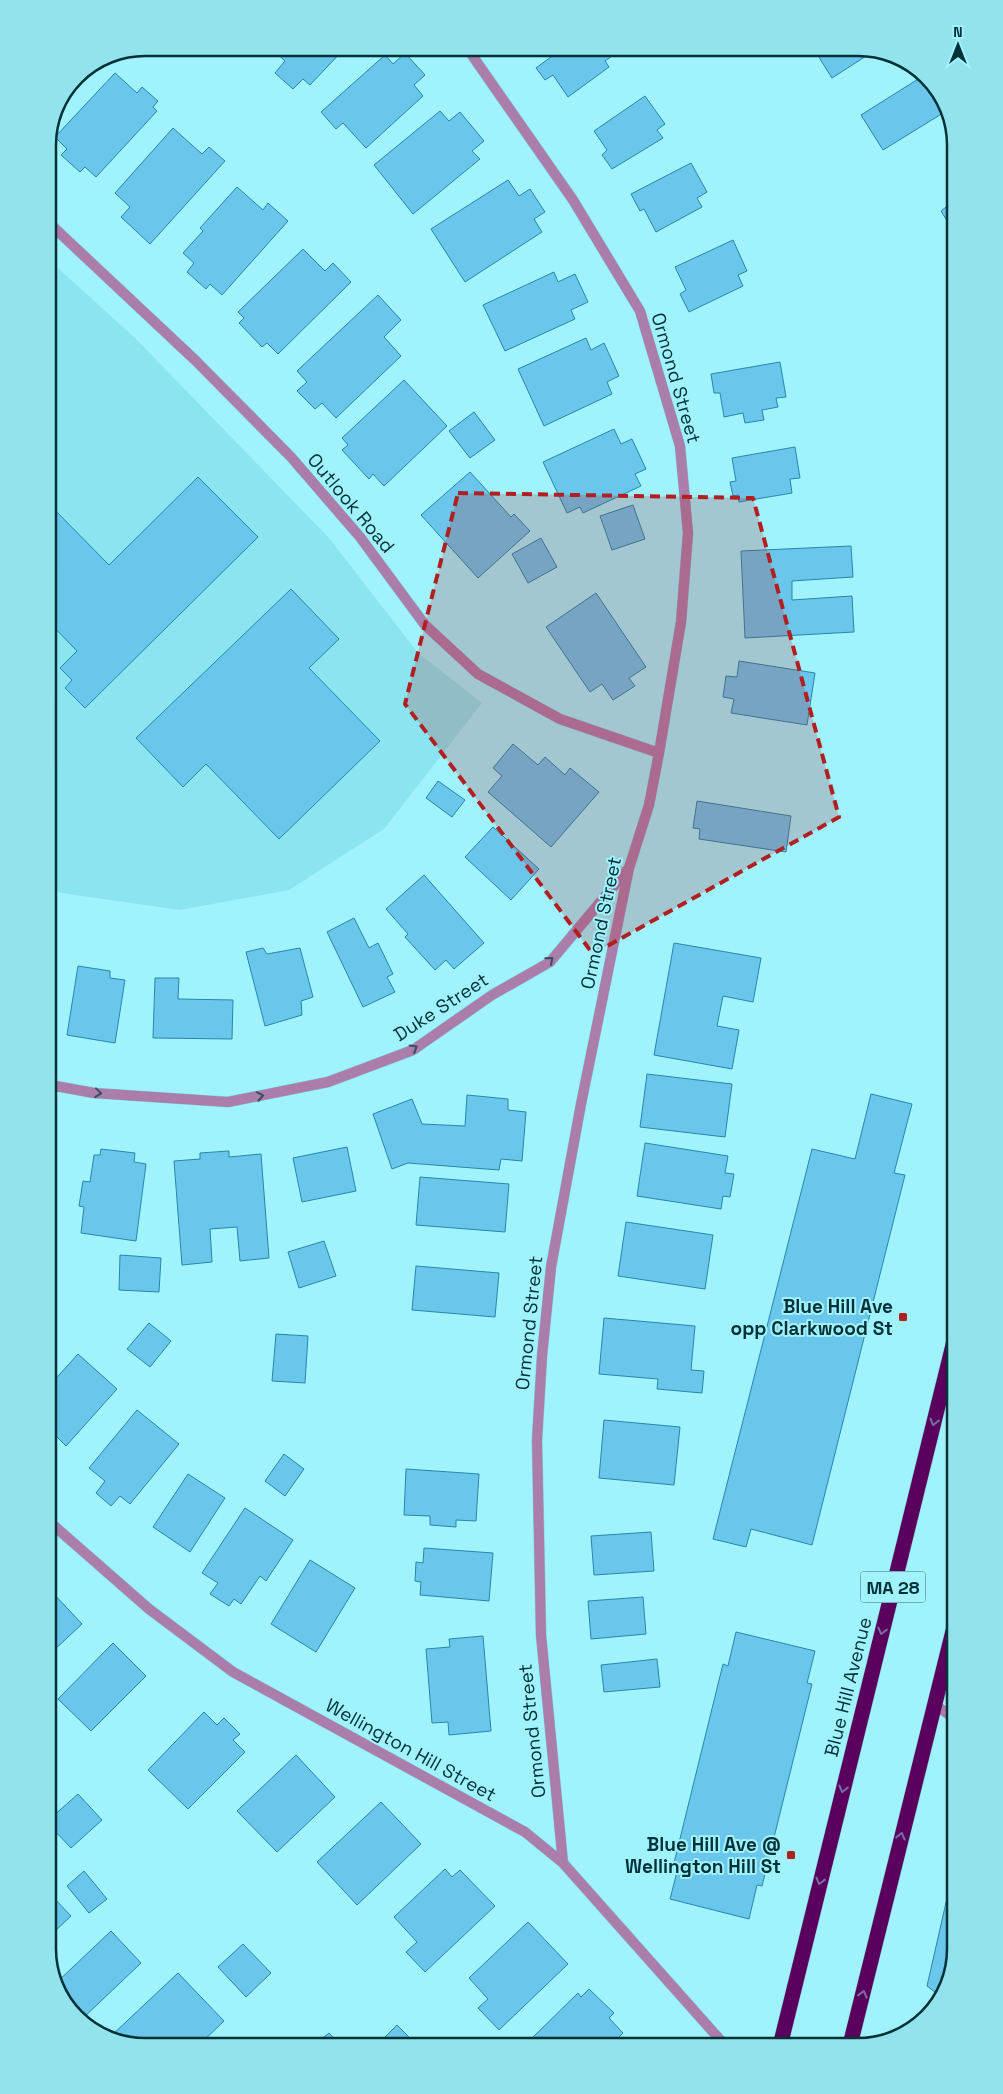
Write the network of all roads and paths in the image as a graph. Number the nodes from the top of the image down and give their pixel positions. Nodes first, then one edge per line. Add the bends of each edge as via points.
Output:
1 (473, 56) edge
2 (56, 230) edge
3 (659, 753) junction
4 (629, 868) junction
5 (56, 1086) edge
6 (947, 1369) edge
7 (56, 1528) edge
8 (947, 1651) edge
9 (934, 1704) junction
10 (947, 1713) edge
11 (563, 1863) junction
12 (718, 2038) edge
13 (782, 2038) edge
14 (852, 2038) edge

1 - 3 street, Ormond Street via 573,200 640,311 680,446 688,533 681,622
2 - 3 street, Outlook Road via 195,360 290,456 360,537 425,625 478,674 560,719
3 - 4 street, Ormond Street
5 -> 4 street, Duke Street via 94,1093 228,1102 337,1079 413,1050 492,995 550,962
4 - 11 street, Ormond Street via 551,1268 541,1365 537,1440 541,1635
6 -> 13 highway, Blue Hill Avenue / MA 28
7 - 11 street, Wellington Hill Street via 149,1609 233,1672 525,1832
8 - 9 highway
9 - 10 street
14 -> 9 highway
11 - 12 street, Wellington Hill Street

